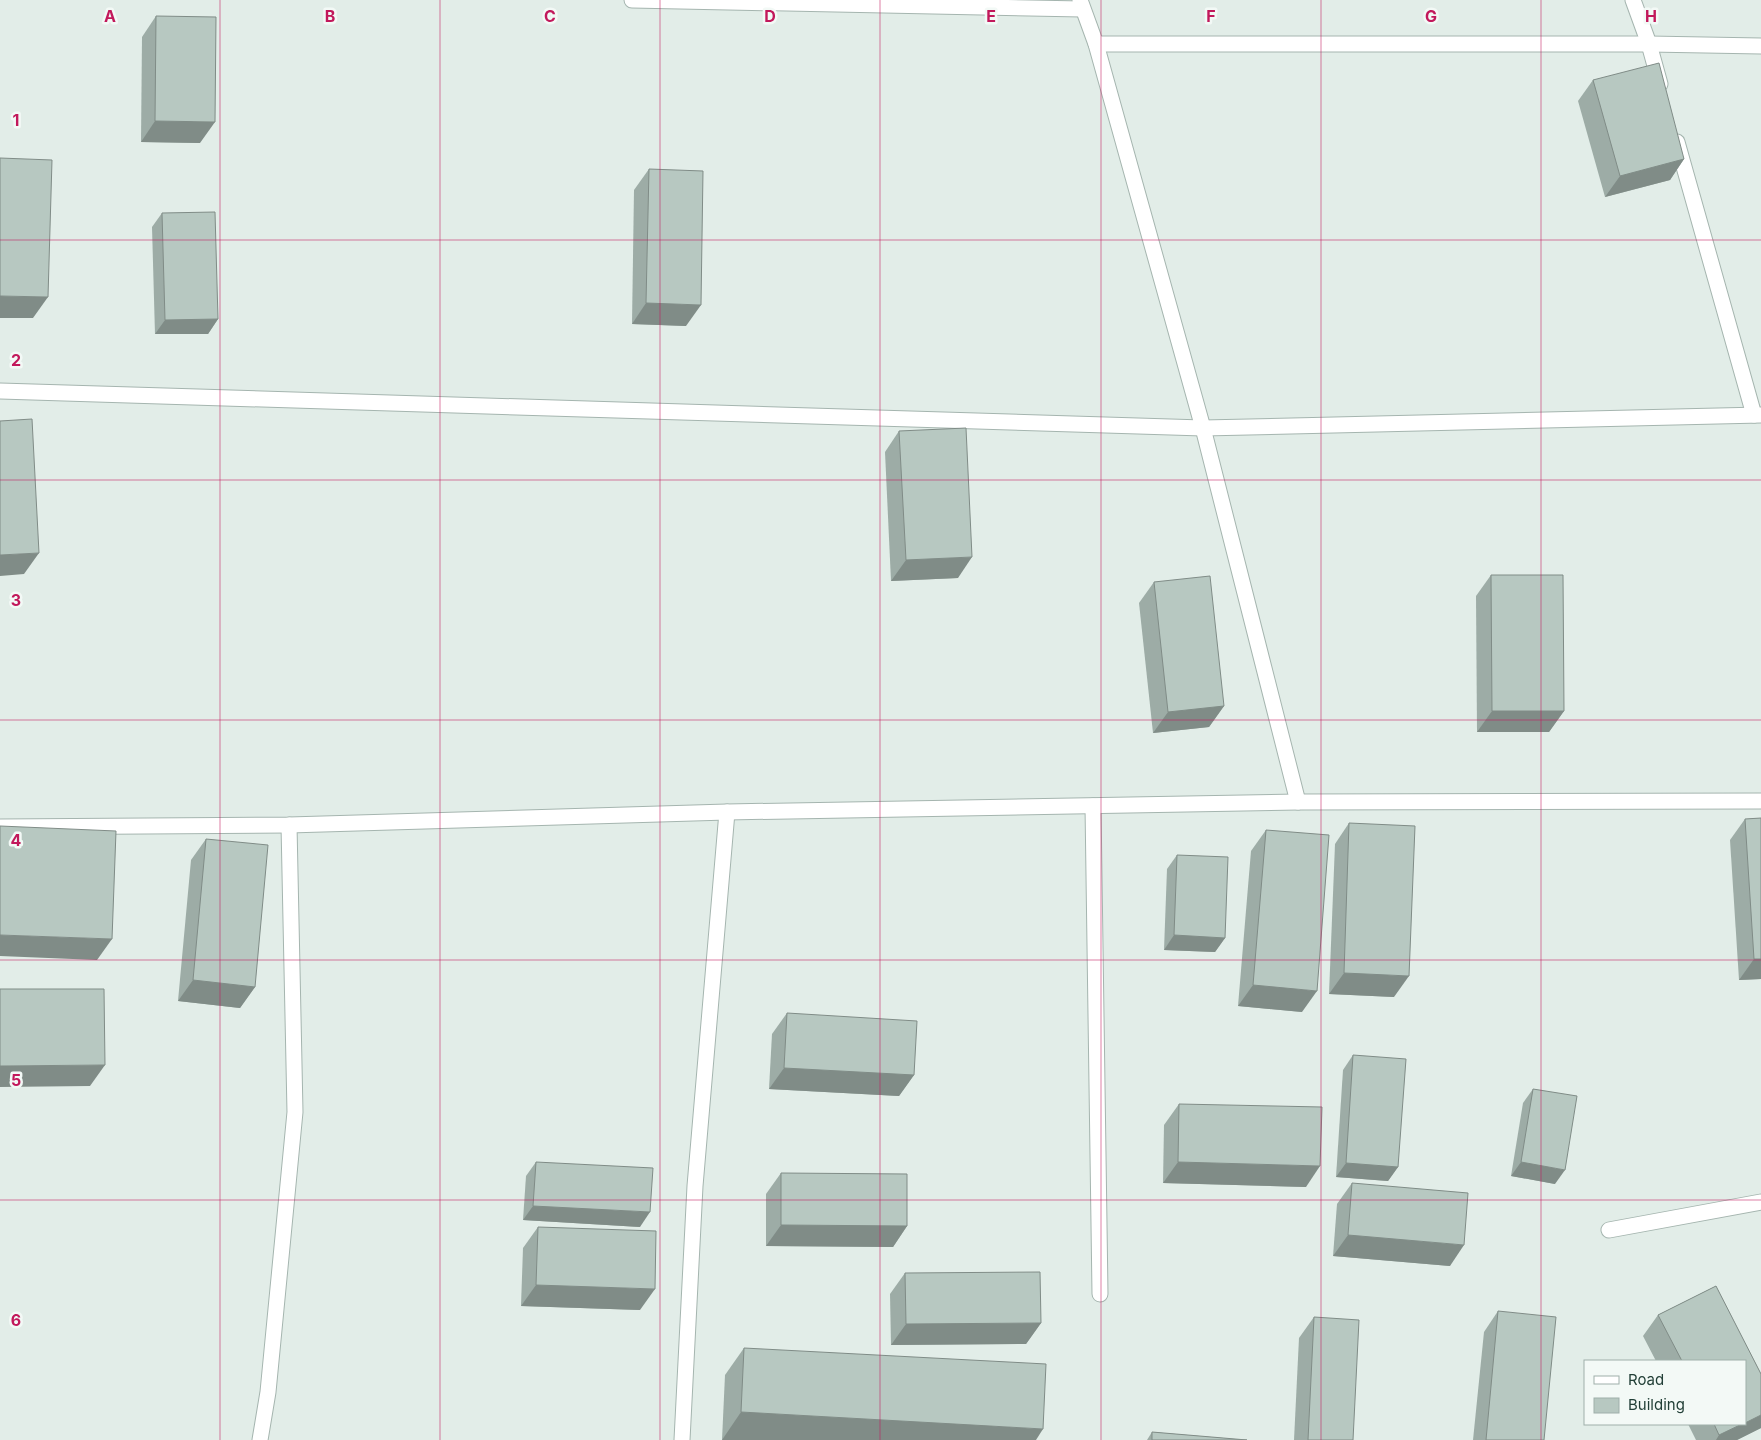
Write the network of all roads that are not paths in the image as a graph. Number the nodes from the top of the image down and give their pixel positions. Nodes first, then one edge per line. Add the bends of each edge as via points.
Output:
1 (632, 0) edge
2 (1633, 0) edge
3 (1081, 5) edge
4 (1096, 44) junction
5 (1649, 44) junction
6 (1761, 46) edge
7 (1665, 101) edge
8 (1673, 130) edge
9 (0, 391) edge
10 (1758, 415) edge
11 (1203, 428) junction
12 (1761, 801) edge
13 (1298, 802) junction
14 (1093, 806) junction
15 (727, 812) junction
16 (289, 825) junction
17 (0, 827) edge
18 (1761, 1202) edge
19 (1609, 1230) dead end
20 (1100, 1294) dead end
21 (260, 1440) edge
22 (682, 1440) edge

1 - 3 street
2 - 5 street
3 - 4 street
4 - 5 street
4 - 11 street
5 - 6 street
5 - 7 street
8 - 10 street
9 - 11 street
10 - 11 street
11 - 13 street
12 - 13 street
13 - 14 street
14 - 15 street
14 - 20 street
15 - 16 street
15 - 22 street via 695,1186
16 - 17 street
16 - 21 street via 295,1112 268,1392
18 - 19 street

